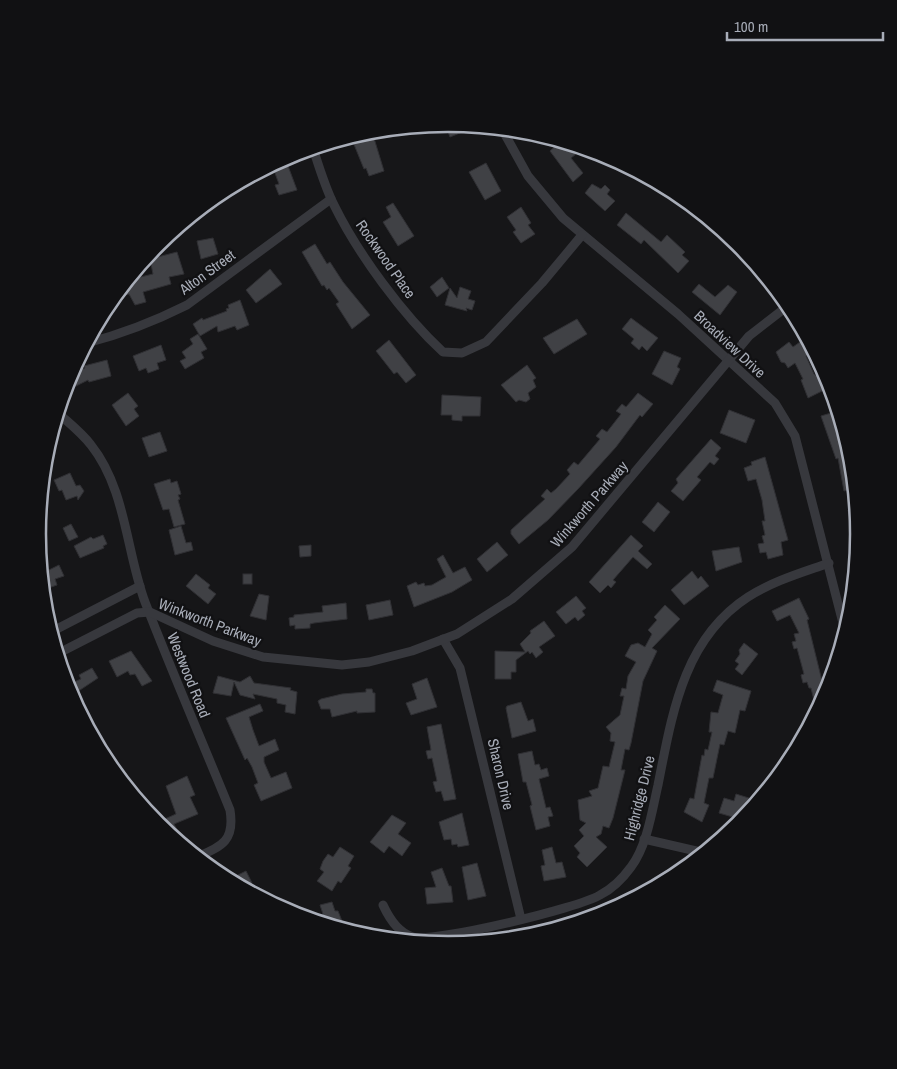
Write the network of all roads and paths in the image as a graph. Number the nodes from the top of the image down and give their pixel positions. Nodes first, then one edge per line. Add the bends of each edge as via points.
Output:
1 (506, 137) edge
2 (316, 155) edge
3 (331, 199) junction
4 (582, 235) junction
5 (783, 311) edge
6 (96, 340) edge
7 (728, 360) junction
8 (64, 418) edge
9 (828, 563) junction
10 (140, 586) junction
11 (150, 612) junction
12 (842, 618) edge
13 (58, 629) edge
14 (444, 639) junction
15 (64, 650) edge
16 (644, 839) junction
17 (697, 851) edge
18 (203, 854) edge
19 (383, 905) dead end
20 (521, 919) junction
21 (408, 934) edge
22 (433, 936) edge

1 - 4 street, Broadview Drive via 528,176 563,218
2 - 3 street, Rockwood Place
3 - 4 street, Rockwood Place via 356,245 403,308 443,352 469,350 486,342
3 - 6 street, Alton Street via 187,305 161,318
4 - 7 street, Broadview Drive
5 - 7 street, Winkworth Parkway via 749,336
7 - 9 street, Broadview Drive via 775,403 795,436
7 - 14 street, Winkworth Parkway via 572,547 512,599
8 - 10 street, Westwood Road via 91,444 103,464 116,494
9 - 12 street, Broadview Drive
9 - 16 street, Highridge Drive via 781,580 748,597 726,613 705,638 681,685
10 - 11 street, Westwood Road
10 - 13 street
11 - 14 street, Winkworth Parkway via 214,640 262,657 291,662 342,665 369,662
11 - 15 street, Winkworth Parkway via 137,612
11 - 18 street, Westwood Road via 230,810 233,826 230,836
14 - 20 street, Sharon Drive via 460,668
16 - 17 street
16 - 20 street, Highridge Drive via 632,866 601,895
19 - 21 street, Highridge Drive via 400,930
20 - 22 street, Highridge Drive

